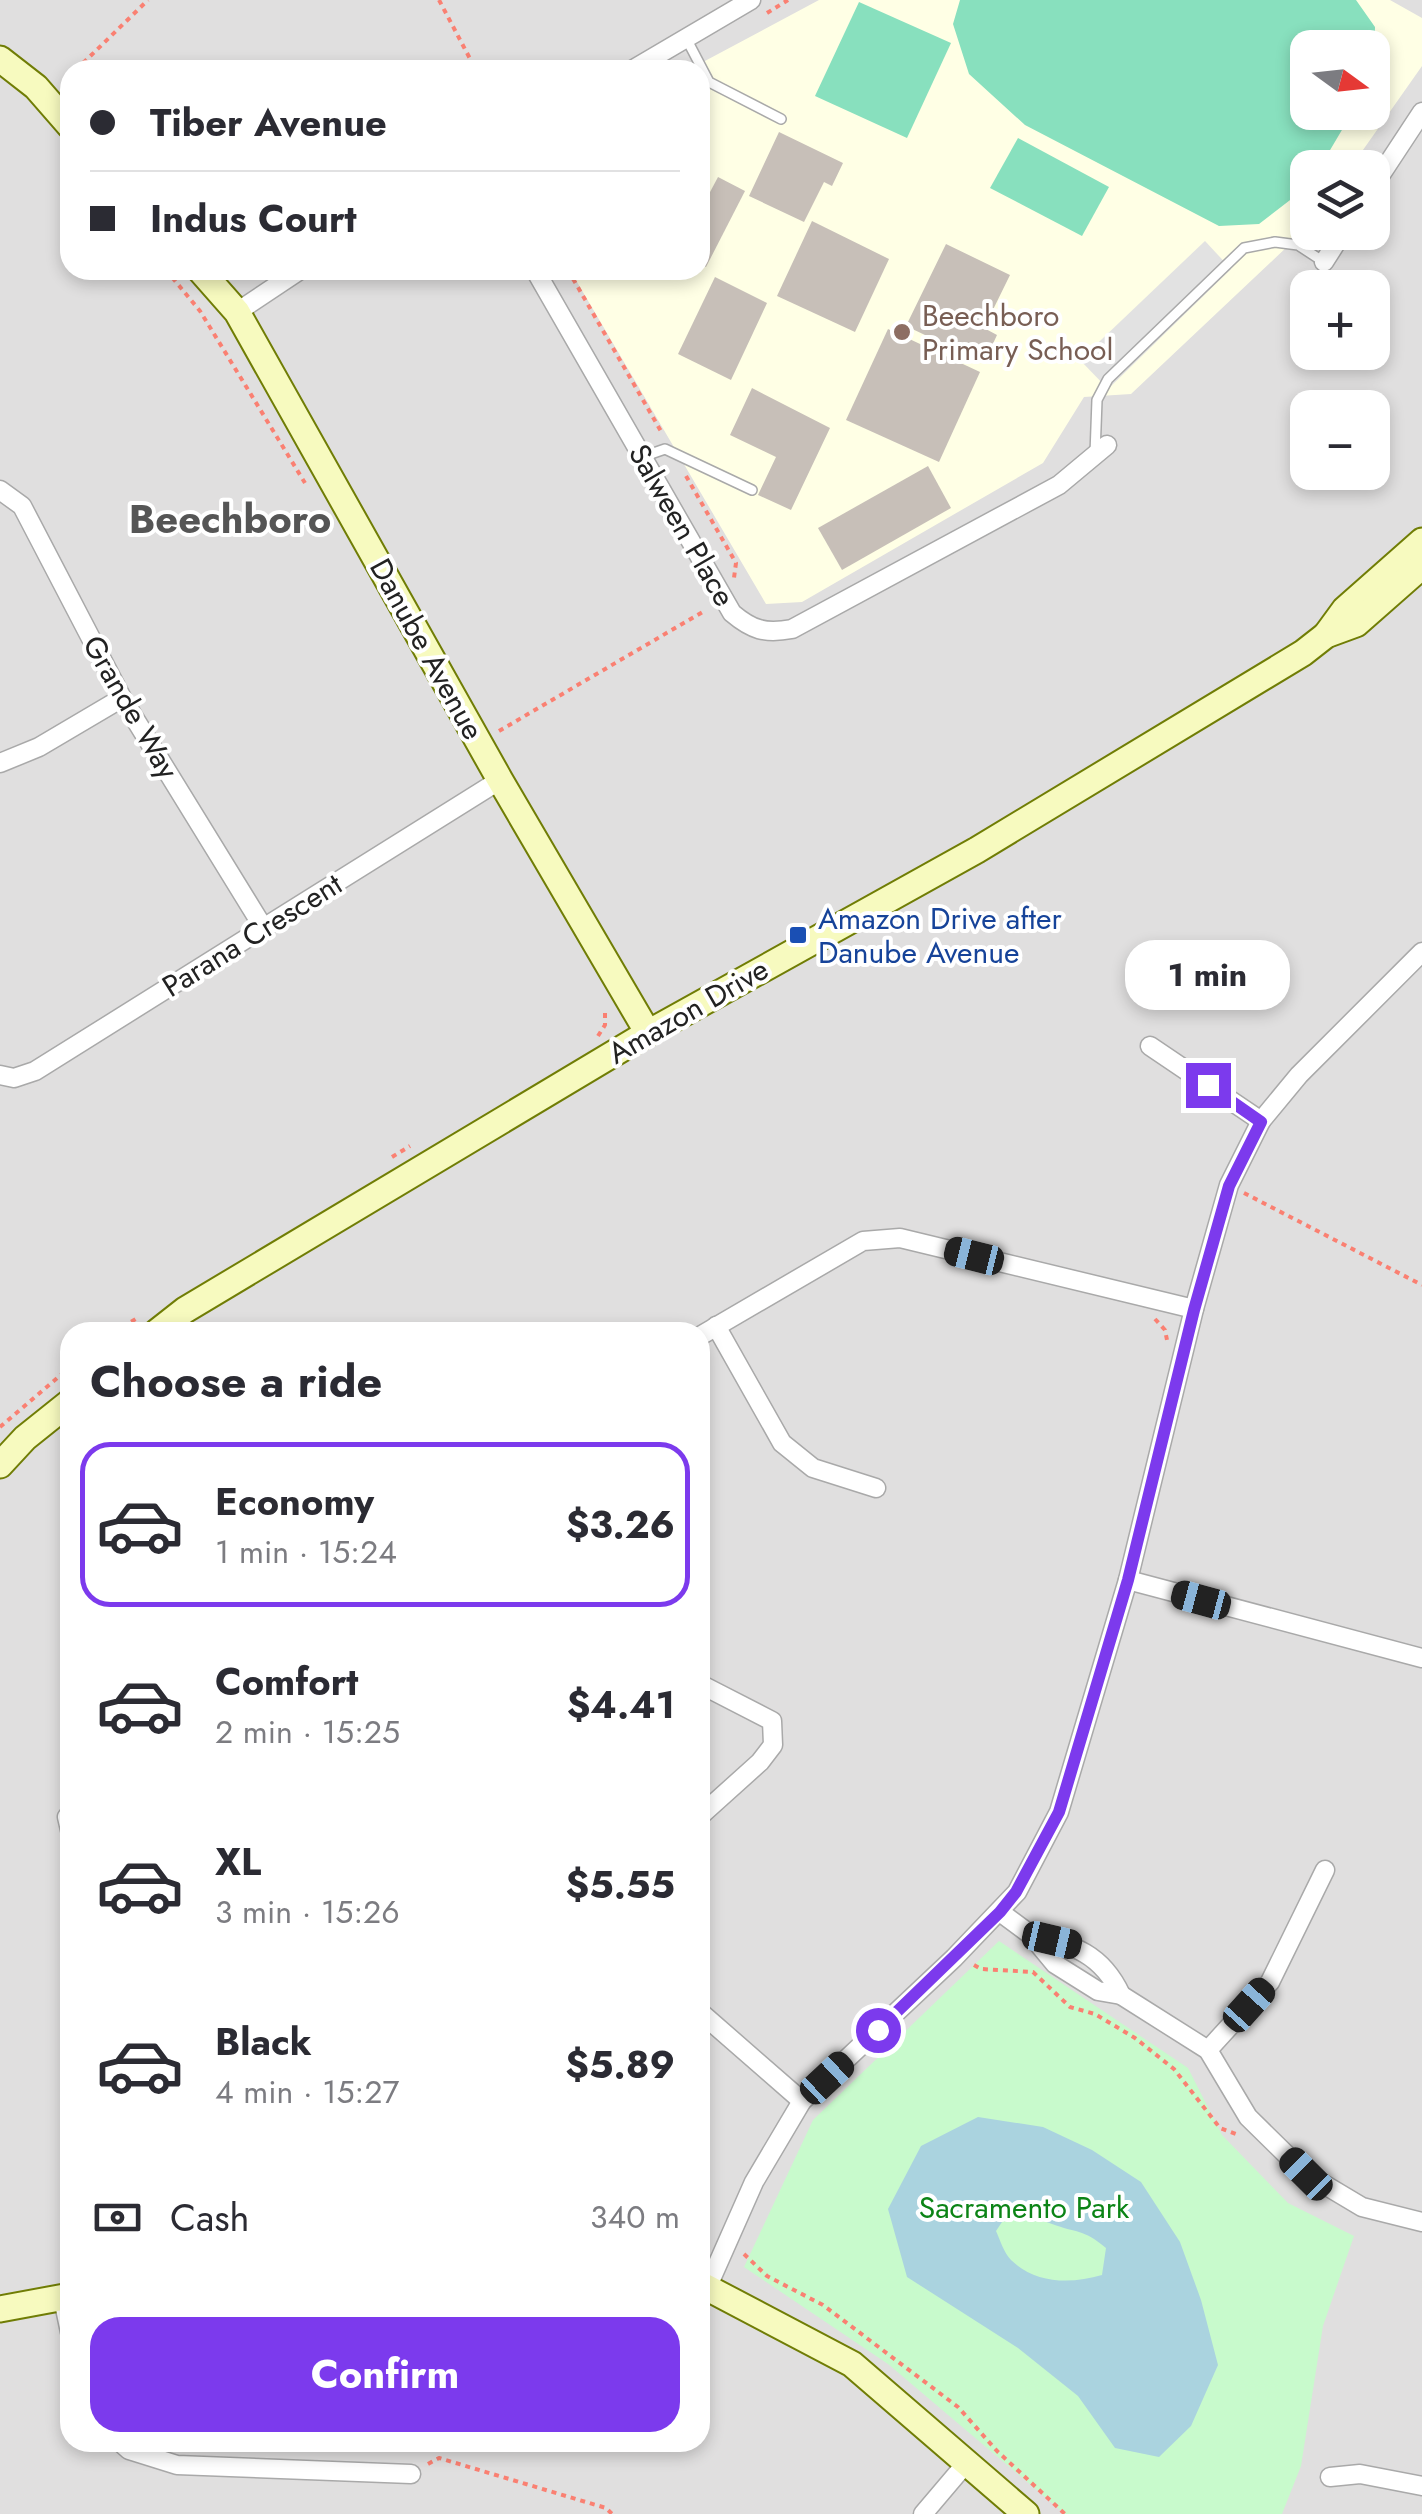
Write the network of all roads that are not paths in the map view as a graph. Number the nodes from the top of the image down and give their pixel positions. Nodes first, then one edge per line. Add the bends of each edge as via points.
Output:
1 (751, 0) edge
2 (686, 38) junction
3 (0, 58) edge
4 (649, 60) edge
5 (698, 60) edge
6 (710, 83) edge
7 (1422, 112) edge
8 (60, 115) edge
9 (781, 119) dead end
10 (1390, 161) edge
11 (1332, 250) edge
12 (1324, 262) joint
13 (209, 280) edge
14 (285, 280) edge
15 (541, 280) edge
16 (238, 312) junction
17 (1101, 450) joint
18 (642, 458) junction
19 (0, 490) edge
20 (752, 490) dead end
21 (1422, 540) edge
22 (1422, 566) edge
23 (1326, 636) junction
24 (122, 698) junction
25 (0, 762) edge
26 (500, 780) junction
27 (263, 927) junction
28 (1422, 952) edge
29 (648, 1032) junction
30 (1150, 1046) dead end
31 (0, 1075) edge
32 (1261, 1122) junction
33 (1194, 1310) junction
34 (170, 1322) edge
35 (710, 1330) edge
36 (710, 1334) edge
37 (60, 1410) edge
38 (0, 1465) edge
39 (876, 1488) dead end
40 (1128, 1580) junction
41 (1422, 1658) edge
42 (710, 1689) edge
43 (710, 1807) edge
44 (1325, 1870) dead end
45 (1000, 1912) junction
46 (710, 2021) edge
47 (1208, 2050) junction
48 (802, 2102) junction
49 (1422, 2222) edge
50 (710, 2274) edge
51 (710, 2288) edge
52 (60, 2299) edge
53 (0, 2309) edge
54 (135, 2452) edge
55 (968, 2461) junction
56 (411, 2474) road end
57 (1330, 2477) dead end
58 (1422, 2486) edge
59 (923, 2514) edge
60 (1026, 2514) edge

1 - 2 street
2 - 4 street
2 - 5 lane
3 - 8 street
6 - 9 lane
7 - 10 street
11 - 12 street
12 - 17 lane via 1298,245 1244,248 1108,379 1097,400
13 - 16 street, Danube Avenue
14 - 16 street
15 - 18 street, Salween Place
16 - 26 street, Danube Avenue
17 - 18 street, Salween Place via 1059,485 792,630 772,633 751,630 732,613
18 - 20 lane via 665,449
19 - 24 street, Grande Way via 22,506
21 - 23 street, Amazon Drive via 1344,609
22 - 23 street, Amazon Drive via 1356,624
23 - 29 street, Amazon Drive via 977,850
24 - 25 street via 40,747
24 - 27 street, Grande Way
26 - 27 street, Parana Crescent
26 - 29 street, Danube Avenue
27 - 31 street, Parana Crescent via 35,1071
28 - 32 street
29 - 34 street, Amazon Drive
30 - 32 street
32 - 33 street via 1229,1186
33 - 35 street via 900,1238 864,1241
33 - 40 street
36 - 39 street via 782,1443 813,1468
37 - 38 street
40 - 41 street
40 - 45 street via 1059,1812
42 - 43 street via 772,1722 773,1745
44 - 47 street via 1270,1982
45 - 47 street via 1032,1934 1072,1944 1110,1972 1121,1996
45 - 48 street
46 - 48 street
47 - 49 street via 1248,2116 1306,2174 1362,2206
48 - 50 street
51 - 55 street via 852,2364
52 - 53 street
54 - 56 street via 177,2465
55 - 59 street
55 - 60 street
57 - 58 street via 1360,2474

